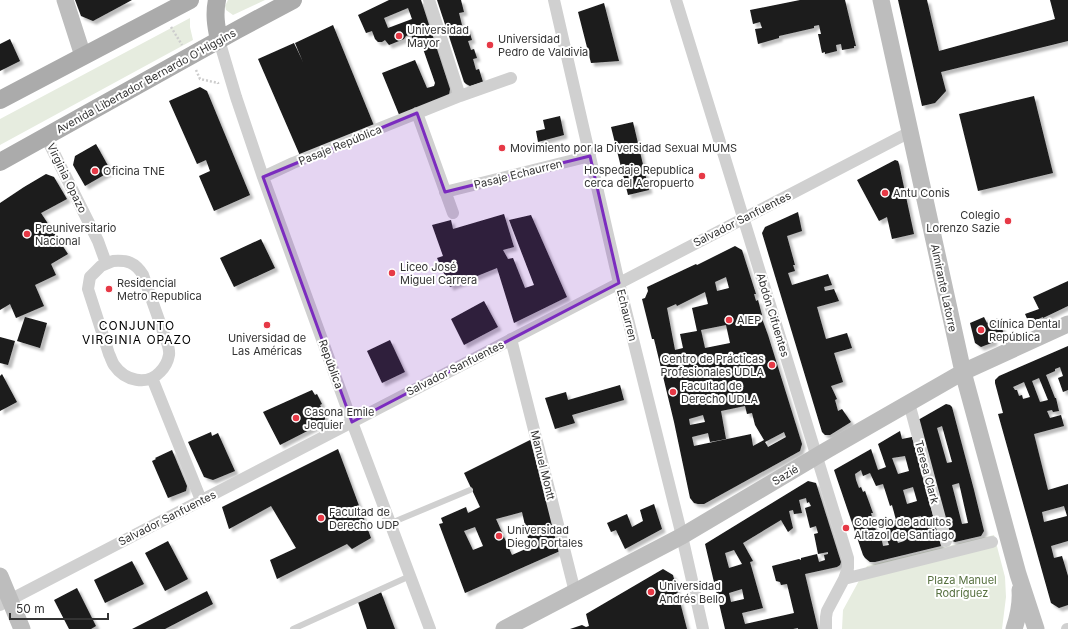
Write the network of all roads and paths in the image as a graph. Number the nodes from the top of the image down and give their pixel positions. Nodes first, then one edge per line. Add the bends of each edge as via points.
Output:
1 (65, 0) edge
2 (190, 0) edge
3 (217, 0) edge
4 (293, 0) edge
5 (429, 0) edge
6 (554, 0) edge
7 (676, 0) edge
8 (881, 0) edge
9 (219, 40) junction
10 (83, 56) junction
11 (511, 78) dead end
12 (460, 96) junction
13 (0, 100) edge
14 (417, 113) junction
15 (910, 132) junction
16 (46, 137) junction
17 (590, 156) junction
18 (0, 162) edge
19 (263, 177) junction
20 (445, 192) junction
21 (453, 213) dead end
22 (743, 219) junction
23 (106, 263) junction
24 (619, 283) junction
25 (1068, 324) edge
26 (511, 339) junction
27 (962, 372) junction
28 (152, 378) junction
29 (909, 403) junction
30 (352, 422) junction
31 (817, 456) junction
32 (470, 490) dead end
33 (201, 500) junction
34 (391, 524) junction
35 (682, 536) junction
36 (946, 541) dead end
37 (992, 542) dead end
38 (1018, 574) junction
39 (0, 576) edge
40 (410, 576) junction
41 (844, 579) junction
42 (575, 592) junction
43 (5, 602) edge
44 (22, 629) edge
45 (293, 629) edge
46 (430, 629) edge
47 (504, 629) edge
48 (703, 629) edge
49 (826, 629) edge
50 (1014, 629) edge
51 (1036, 629) edge

1 - 10 street
2 - 10 main road
3 - 9 main road via 215,18
4 - 9 main road, Avenida Libertador Bernardo O'Higgins
5 - 12 street
6 - 17 street, Echaurren
7 - 22 street, Abdón Cifuentes
8 - 15 street, Almirante Latorre
9 - 16 main road, Avenida Libertador Bernardo O'Higgins
9 - 19 street, República
10 - 13 main road
11 - 12 street, Pasaje República
12 - 14 street, Pasaje República
14 - 19 street, Pasaje República
14 - 20 street
15 - 22 street, Salvador Sanfuentes
15 - 27 street, Almirante Latorre
16 - 18 main road, Avenida Libertador Bernardo O'Higgins
16 - 23 street, Virginia Opazo via 98,241
17 - 20 street, Pasaje Echaurren
17 - 24 street, Echaurren
19 - 30 street, República
20 - 21 street
22 - 24 street, Salvador Sanfuentes
22 - 31 street, Abdón Cifuentes
23 - 28 street via 120,261 136,265 143,275 169,351 167,363
23 - 28 street via 90,277 88,289 111,359 120,372 130,378
24 - 26 street, Salvador Sanfuentes
24 - 35 street, Echaurren
25 - 27 street, Sazié
26 - 30 street, Salvador Sanfuentes
26 - 42 street, Manuel Montt
27 - 29 street, Sazié
27 - 38 street, Almirante Latorre
28 - 33 street
29 - 31 street, Sazié
29 - 36 street, Teresa Clark
30 - 33 street, Salvador Sanfuentes
30 - 34 street, República
31 - 35 street, Sazié
31 - 41 street, Abdón Cifuentes via 848,558
32 - 34 lane
33 - 43 street, Salvador Sanfuentes
34 - 40 street, República
35 - 42 street, Sazié
35 - 48 street, Echaurren
37 - 41 street
38 - 50 street, Almirante Latorre via 1021,595
38 - 51 street, Almirante Latorre
39 - 43 street
40 - 45 lane
40 - 46 street, República
41 - 49 street, Abdón Cifuentes via 827,610
42 - 47 street, Sazié
43 - 44 street

